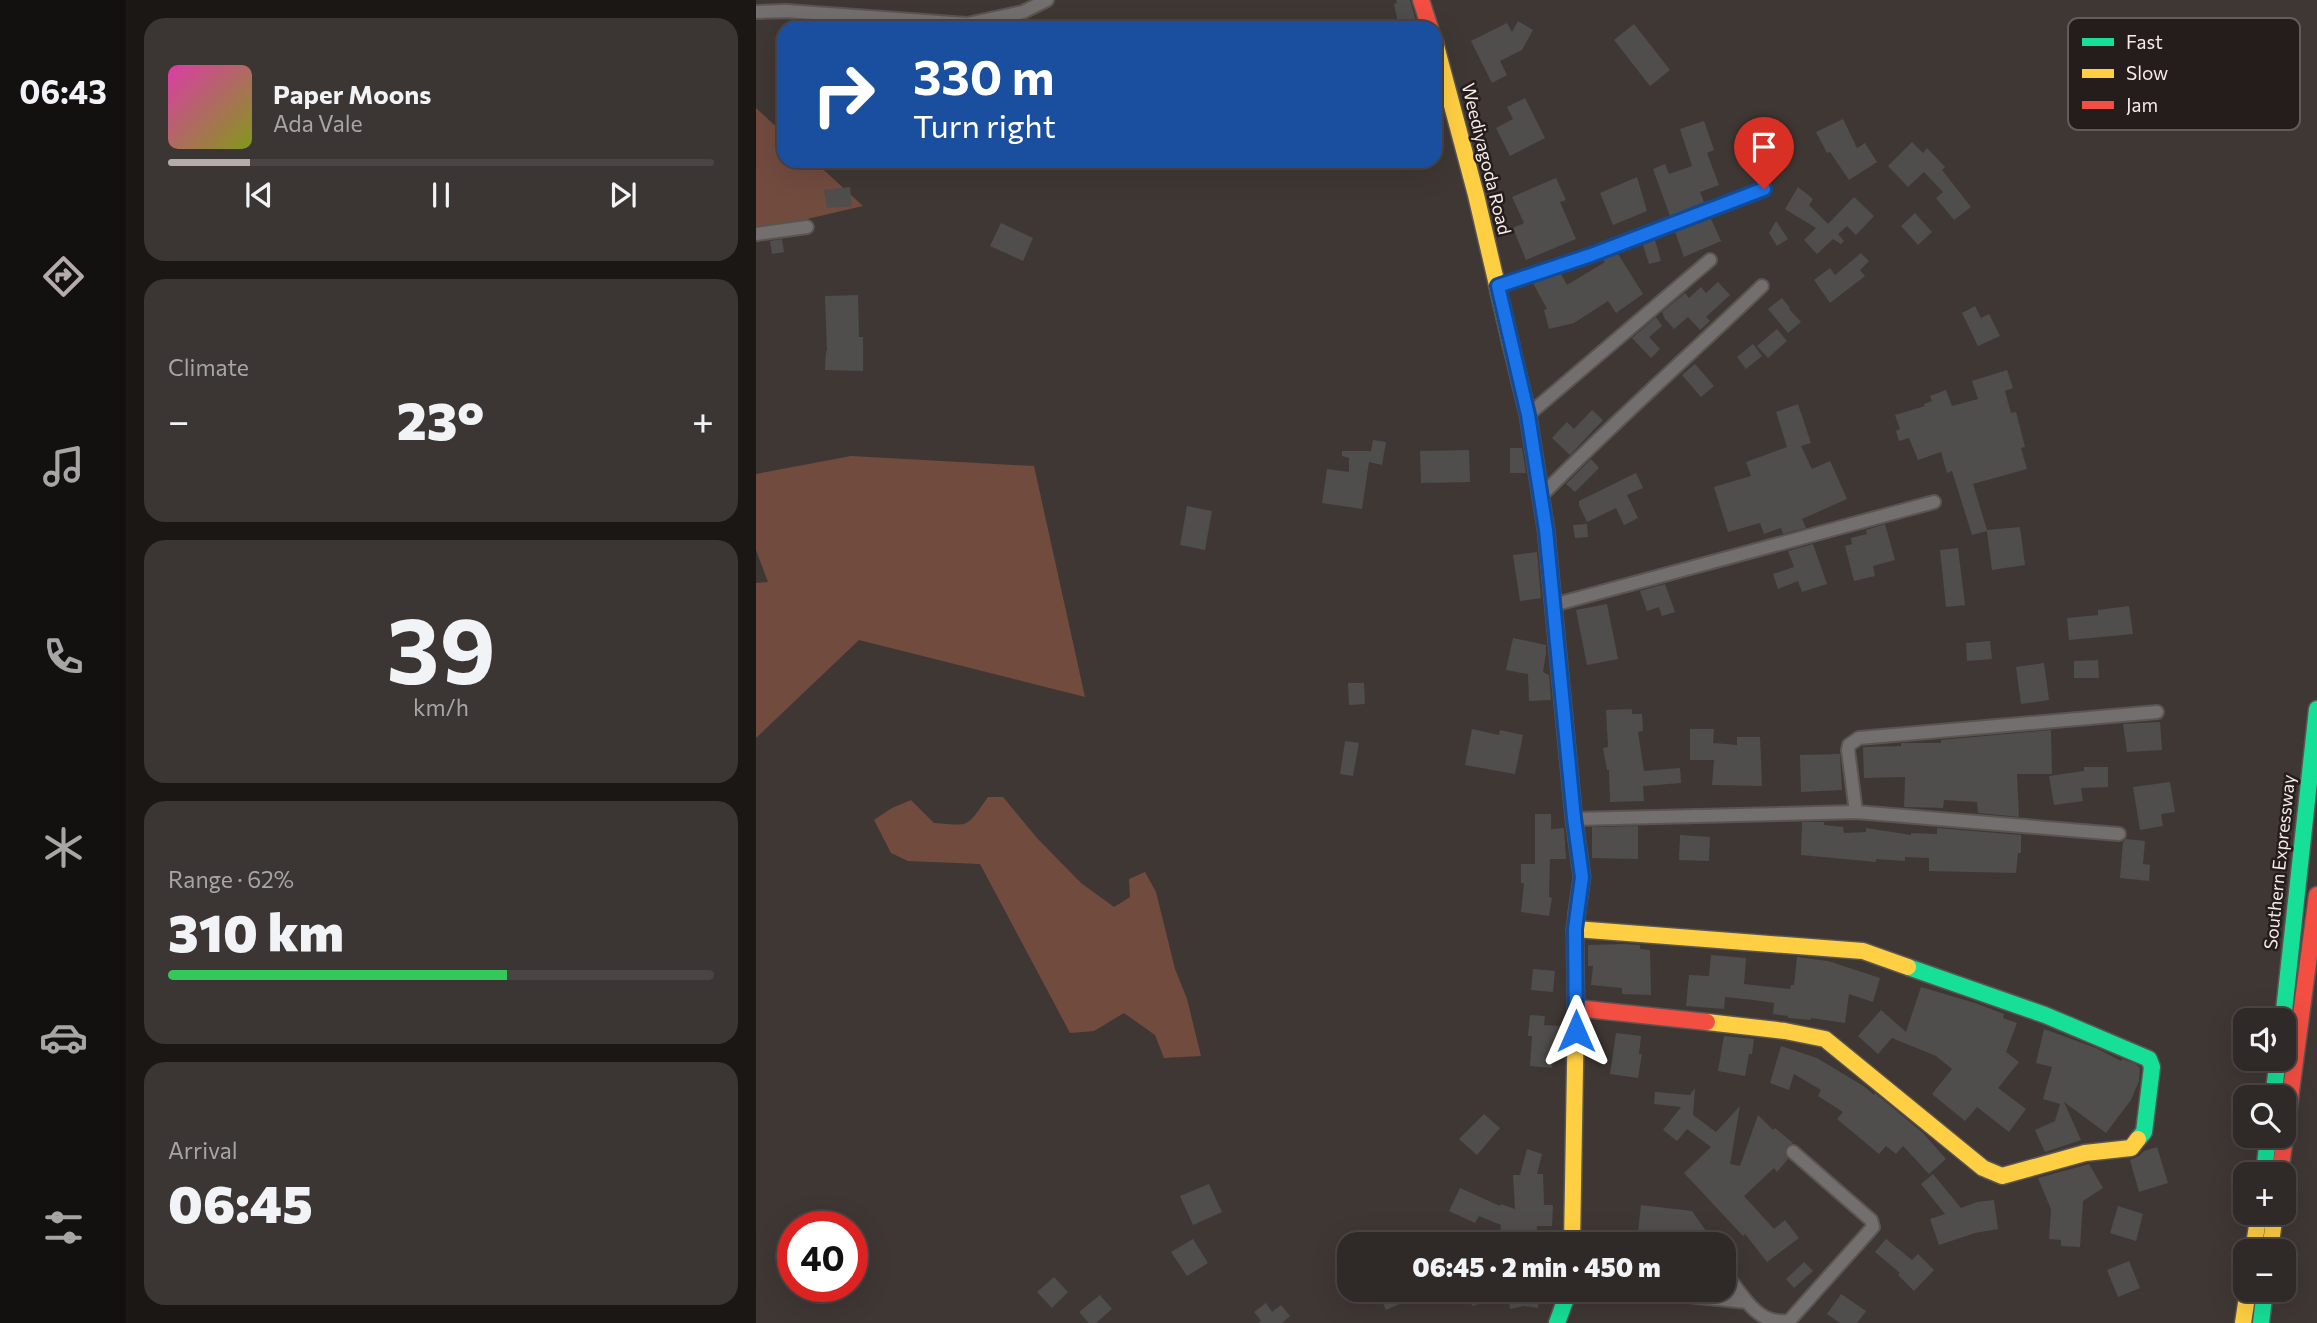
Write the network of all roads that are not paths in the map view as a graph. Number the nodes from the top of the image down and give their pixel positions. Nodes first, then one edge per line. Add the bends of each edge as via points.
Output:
1 (1048, 0) edge
2 (1421, 0) edge
3 (756, 12) edge
4 (925, 21) edge
5 (981, 21) edge
6 (1428, 21) edge
7 (1442, 61) edge
8 (1764, 189) dead end
9 (807, 227) dead end
10 (756, 234) edge
11 (1710, 260) dead end
12 (1498, 286) junction
13 (1762, 286) dead end
14 (1528, 415) junction
15 (1542, 495) junction
16 (1934, 502) dead end
17 (1553, 605) junction
18 (2317, 709) edge
19 (2157, 712) dead end
20 (1856, 812) junction
21 (1574, 818) junction
22 (2119, 834) dead end
23 (2317, 895) edge
24 (1575, 929) junction
25 (1576, 1008) junction
26 (2284, 1008) edge
27 (1793, 1152) dead end
28 (2282, 1162) edge
29 (1572, 1232) edge
30 (1736, 1288) edge
31 (1736, 1301) edge
32 (1565, 1302) edge
33 (1747, 1302) junction
34 (2246, 1302) edge
35 (2263, 1302) edge
36 (1558, 1323) edge
37 (2243, 1323) edge
38 (2260, 1323) edge

1 - 5 street via 1023,12
2 - 6 main road
3 - 4 street
7 - 12 main road, Weediyagoda Road
8 - 12 street
9 - 10 street
11 - 14 street
12 - 14 main road, Weediyagoda Road
13 - 15 street
14 - 15 main road, Weediyagoda Road
15 - 17 main road, Weediyagoda Road
16 - 17 street
17 - 21 main road, Weediyagoda Road
18 - 26 main road, Southern Expressway
19 - 20 street via 1859,738 1847,750
20 - 21 street
20 - 22 street
21 - 24 main road, Weediyagoda Road via 1582,877
23 - 28 main road
24 - 25 main road, Weediyagoda Road
24 - 25 main road via 1863,951 1964,985 2149,1059 2152,1067 2144,1132 2131,1148 2085,1153 1999,1175 1983,1168 1825,1040 1772,1029
25 - 29 main road, Weediyagoda Road
27 - 33 street via 1871,1220 1873,1230 1789,1321 1770,1320
30 - 33 street
31 - 33 street
32 - 36 main road
34 - 37 main road
35 - 38 main road

